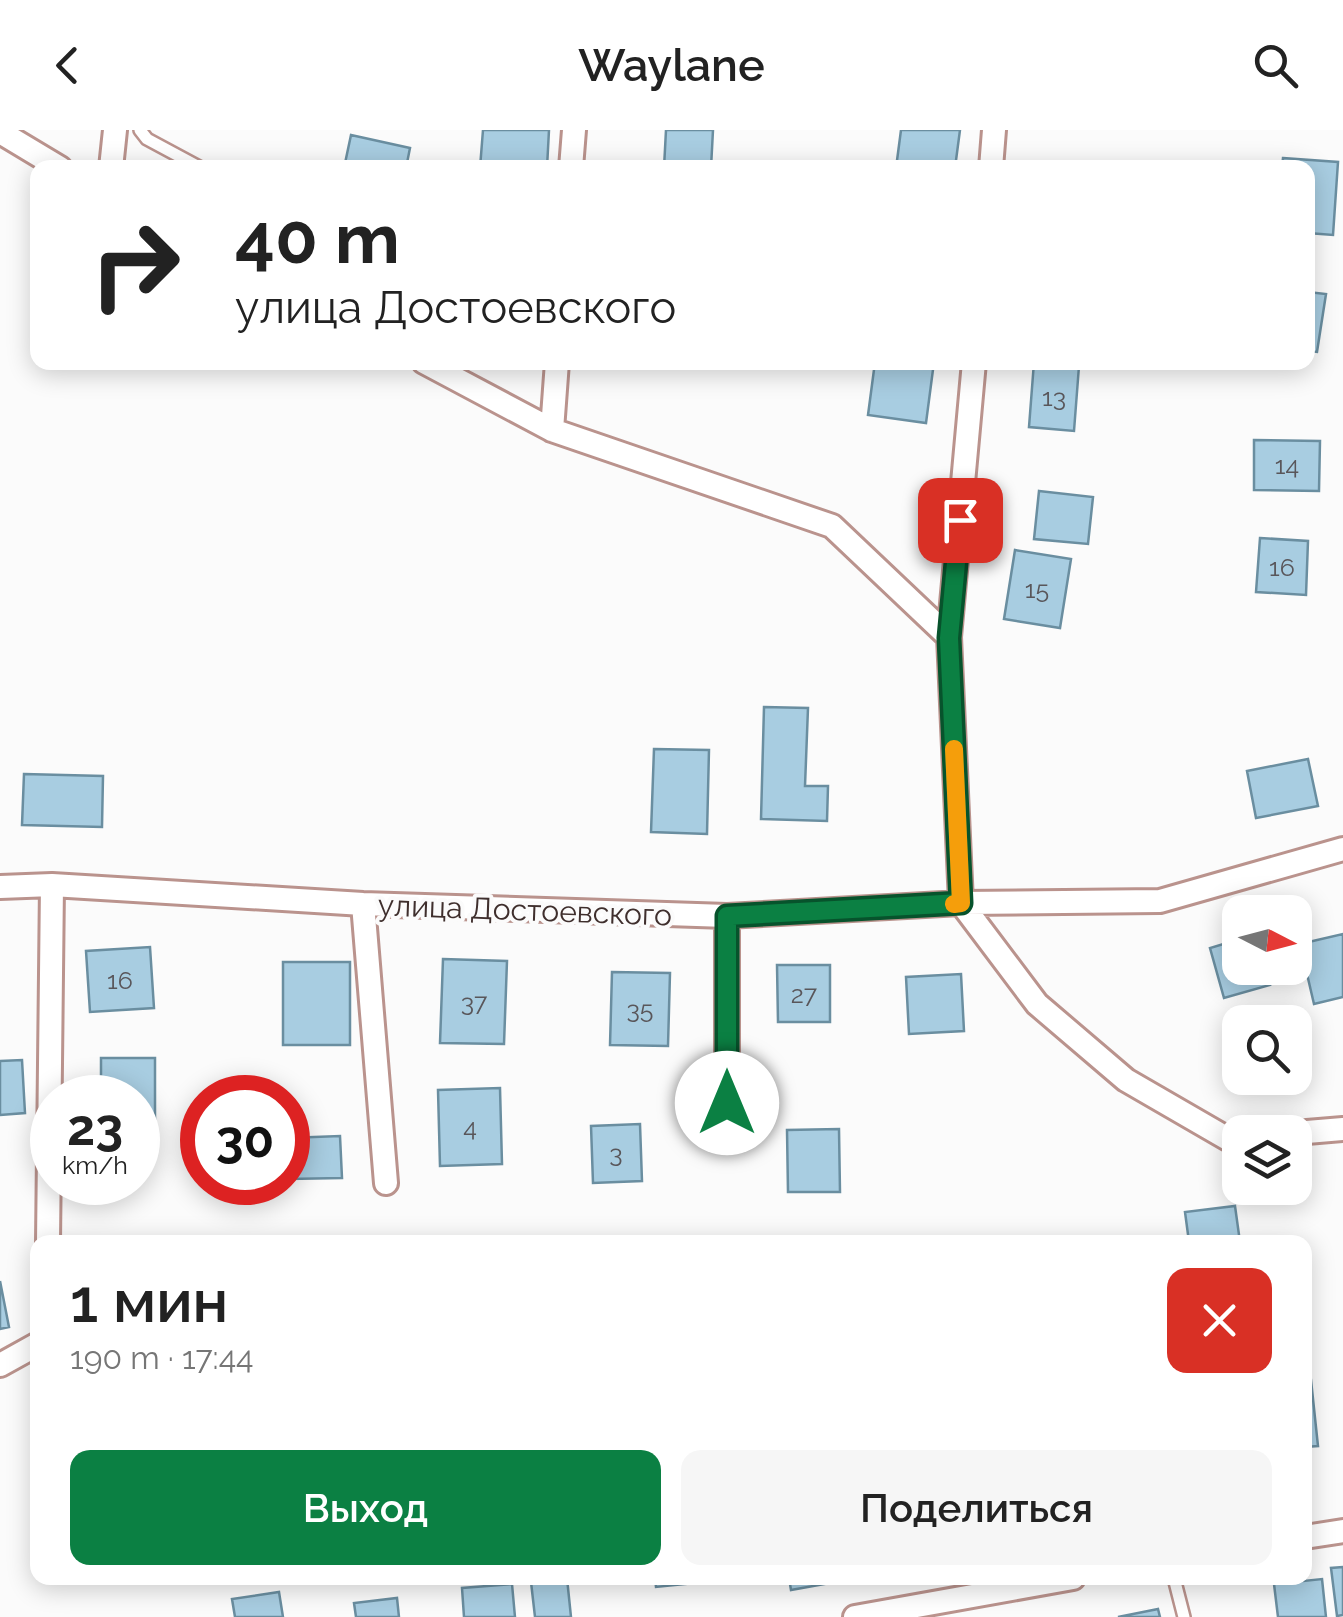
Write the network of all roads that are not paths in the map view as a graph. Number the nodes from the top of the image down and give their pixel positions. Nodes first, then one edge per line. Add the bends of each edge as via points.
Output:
1 (116, 130) edge
2 (140, 130) edge
3 (574, 130) edge
4 (994, 130) edge
5 (0, 132) edge
6 (47, 160) edge
7 (112, 160) edge
8 (186, 160) edge
9 (572, 160) edge
10 (992, 160) edge
11 (439, 370) edge
12 (556, 370) edge
13 (973, 370) edge
14 (552, 430) junction
15 (949, 638) junction
16 (1343, 849) edge
17 (52, 885) junction
18 (0, 887) edge
19 (961, 903) junction
20 (363, 904) junction
21 (727, 916) junction
22 (1343, 1129) edge
23 (1312, 1132) edge
24 (1222, 1136) edge
25 (727, 1140) dead end
26 (386, 1182) dead end
27 (48, 1235) edge
28 (30, 1348) edge
29 (0, 1365) edge
30 (1343, 1531) edge
31 (1312, 1536) edge
32 (1034, 1585) edge
33 (1176, 1585) edge
34 (855, 1617) edge
35 (1184, 1617) edge

1 - 7 street
2 - 8 lane
3 - 9 street
4 - 10 street
5 - 6 street
11 - 14 street
12 - 14 street
13 - 15 street
14 - 15 street via 832,526
15 - 19 street
16 - 19 street, улица Достоевского via 1160,901
17 - 18 street, улица Достоевского
17 - 20 street, улица Достоевского
17 - 27 street
19 - 21 street, улица Достоевского
19 - 24 street via 1037,1004 1171,1110
20 - 21 street, улица Достоевского
20 - 26 street
21 - 25 street
22 - 23 street
28 - 29 street
30 - 31 street
32 - 34 street
33 - 35 lane

